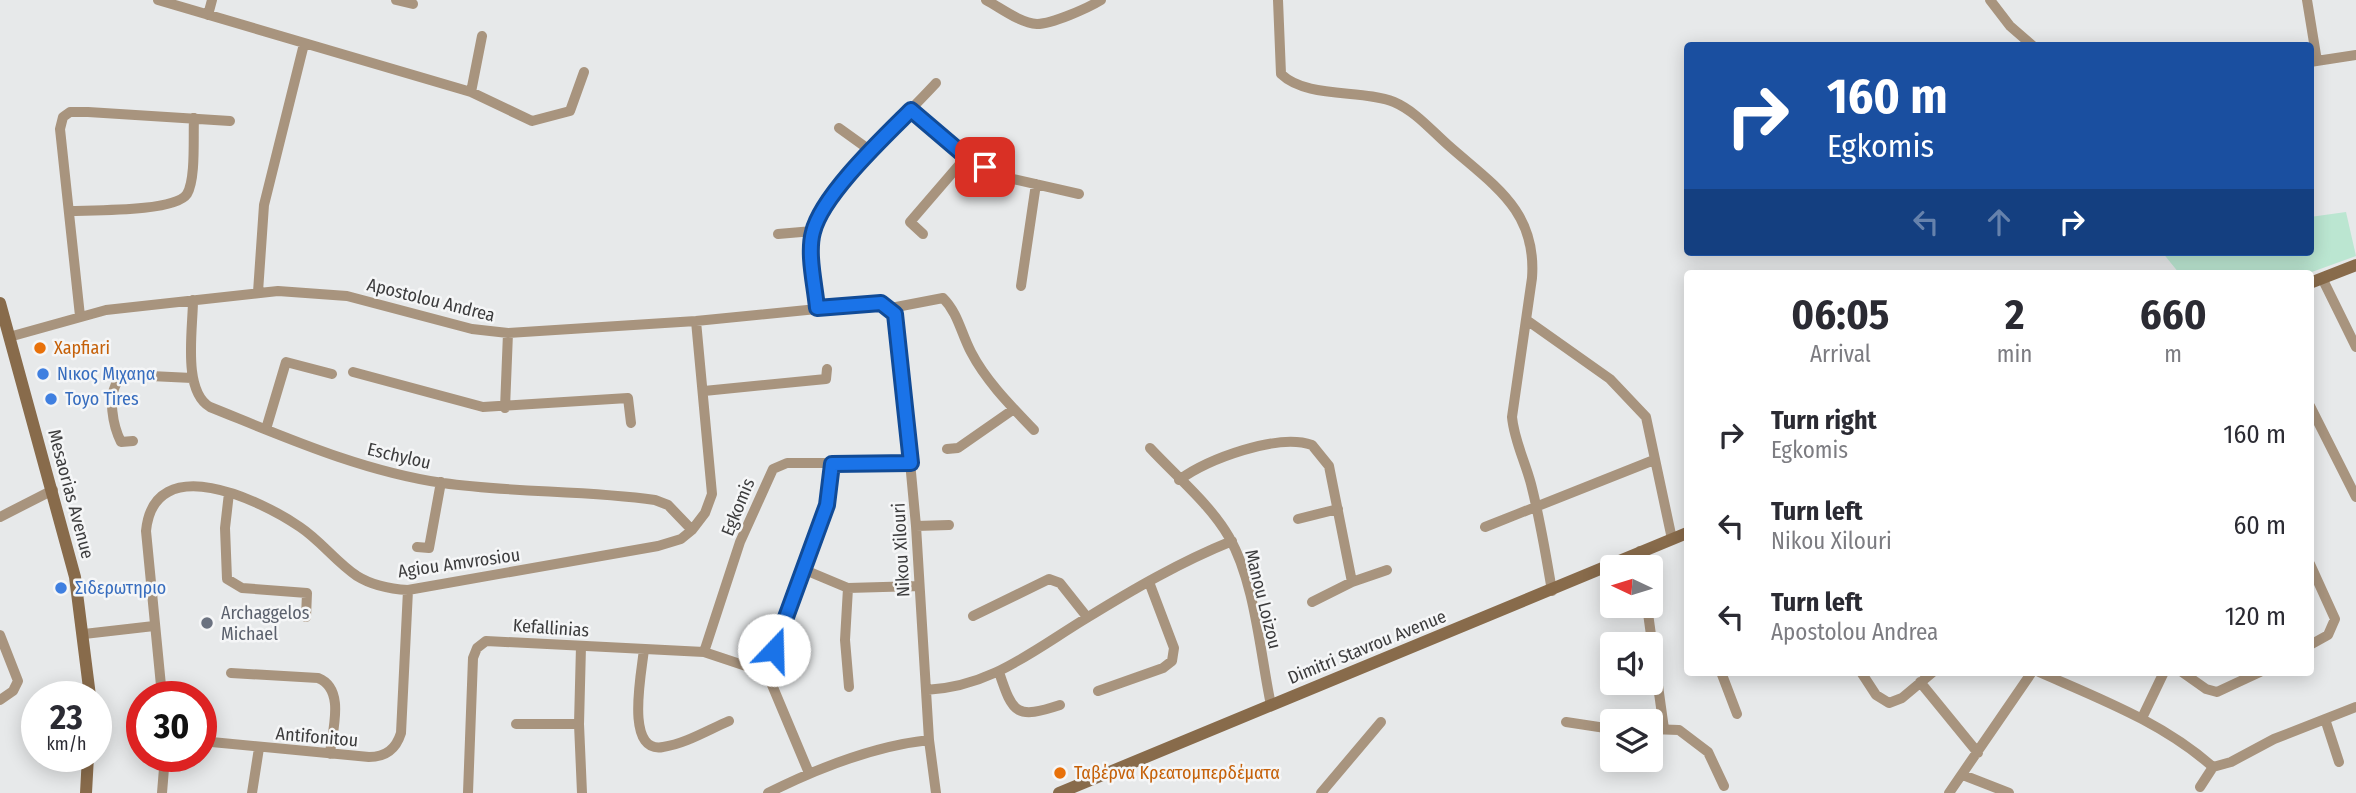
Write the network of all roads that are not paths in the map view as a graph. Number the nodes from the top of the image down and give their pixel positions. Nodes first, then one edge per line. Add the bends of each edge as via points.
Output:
1 (158, 0) edge
2 (212, 0) edge
3 (396, 0) edge
4 (986, 0) edge
5 (1101, 0) edge
6 (1278, 0) edge
7 (1990, 0) edge
8 (2307, 0) edge
9 (413, 4) dead end
10 (208, 15) junction
11 (482, 36) dead end
12 (2028, 42) edge
13 (2312, 42) edge
14 (304, 44) junction
15 (2356, 55) edge
16 (2314, 62) edge
17 (584, 72) dead end
18 (936, 83) dead end
19 (471, 92) junction
20 (911, 110) junction
21 (194, 118) junction
22 (230, 121) dead end
23 (839, 128) dead end
24 (871, 151) junction
25 (965, 156) junction
26 (1036, 184) junction
27 (1079, 194) dead end
28 (70, 211) junction
29 (813, 231) junction
30 (778, 234) dead end
31 (923, 234) dead end
32 (2356, 265) edge
33 (2316, 280) edge
34 (1021, 286) dead end
35 (258, 292) junction
36 (193, 300) junction
37 (0, 303) edge
38 (817, 308) junction
39 (891, 308) junction
40 (80, 316) junction
41 (696, 321) junction
42 (1528, 321) junction
43 (508, 333) junction
44 (9, 337) junction
45 (2356, 347) edge
46 (827, 369) dead end
47 (353, 372) dead end
48 (332, 374) dead end
49 (192, 378) junction
50 (704, 391) junction
51 (505, 408) junction
52 (1014, 409) junction
53 (631, 423) dead end
54 (2315, 427) edge
55 (266, 429) junction
56 (1034, 430) dead end
57 (133, 442) dead end
58 (1150, 448) dead end
59 (947, 449) dead end
60 (1654, 460) junction
61 (911, 463) junction
62 (832, 464) junction
63 (1180, 480) junction
64 (441, 482) junction
65 (53, 491) junction
66 (229, 493) junction
67 (2356, 497) edge
68 (1537, 507) junction
69 (1338, 509) junction
70 (0, 517) edge
71 (1298, 519) dead end
72 (949, 525) dead end
73 (916, 526) junction
74 (1485, 527) dead end
75 (692, 530) junction
76 (1684, 534) edge
77 (1672, 538) junction
78 (1232, 541) junction
79 (417, 547) dead end
80 (1640, 551) junction
81 (1640, 555) edge
82 (805, 570) junction
83 (1387, 570) dead end
84 (2314, 572) edge
85 (1149, 582) junction
86 (1352, 582) junction
87 (918, 586) junction
88 (848, 588) junction
89 (408, 590) junction
90 (1552, 591) junction
91 (1312, 602) dead end
92 (973, 616) dead end
93 (306, 617) dead end
94 (1087, 617) junction
95 (1649, 618) edge
96 (154, 626) junction
97 (84, 634) junction
98 (0, 635) edge
99 (2314, 643) edge
100 (582, 646) junction
101 (644, 649) junction
102 (704, 652) junction
103 (231, 673) dead end
104 (767, 673) junction
105 (999, 673) junction
106 (1723, 676) edge
107 (1864, 676) edge
108 (1928, 676) edge
109 (2029, 676) edge
110 (2048, 676) edge
111 (2162, 676) edge
112 (2189, 676) edge
113 (2251, 676) edge
114 (89, 681) edge
115 (160, 681) edge
116 (1920, 682) junction
117 (849, 687) dead end
118 (926, 690) junction
119 (1098, 691) dead end
120 (0, 700) edge
121 (1060, 705) dead end
122 (1270, 705) junction
123 (2356, 707) edge
124 (1737, 714) dead end
125 (2142, 718) junction
126 (2325, 719) junction
127 (729, 721) dead end
128 (1381, 722) dead end
129 (1566, 722) dead end
130 (516, 724) dead end
131 (579, 724) junction
132 (1600, 727) edge
133 (1664, 729) joint
134 (929, 740) junction
135 (217, 743) edge
136 (259, 748) junction
137 (1978, 753) junction
138 (330, 754) junction
139 (2339, 762) dead end
140 (2214, 766) junction
141 (87, 772) edge
142 (164, 772) edge
143 (808, 773) junction
144 (1963, 775) junction
145 (1724, 786) dead end
146 (2200, 787) dead end
147 (86, 793) edge
148 (162, 793) edge
149 (252, 793) edge
150 (468, 793) edge
151 (582, 793) edge
152 (768, 793) edge
153 (936, 793) edge
154 (1059, 793) edge
155 (1321, 793) edge
156 (1950, 793) edge
157 (2009, 793) edge

1 - 10 street
2 - 10 street
3 - 9 street
4 - 5 street via 1038,24
6 - 42 street via 1279,62 1286,79 1392,101 1411,111 1506,194 1529,237 1533,261
7 - 12 street
8 - 13 street
10 - 14 street
11 - 19 street
14 - 19 street
14 - 35 street via 264,205
15 - 16 street
17 - 19 street via 570,111 532,121
18 - 20 street
20 - 24 street
20 - 25 street
21 - 22 street
21 - 28 street via 191,180 181,200
21 - 28 street via 88,112 65,115 60,129
23 - 24 street
24 - 29 street via 825,208
25 - 26 street via 1004,177
25 - 31 street via 910,222
26 - 27 street
26 - 34 street
28 - 40 street
29 - 30 street
29 - 38 street
32 - 33 main road
33 - 45 street
35 - 36 street, Apostolou Andrea
35 - 43 street, Apostolou Andrea via 301,290 347,296 461,327
36 - 40 street, Apostolou Andrea
36 - 49 street
37 - 44 main road, Mesaorias Avenue
38 - 39 street, Apostolou Andrea via 877,303
38 - 41 street, Apostolou Andrea
39 - 52 street, Apostolou Andrea via 943,298 953,308 971,353
39 - 61 street, Nikou Xilouri via 897,322
40 - 44 street, Apostolou Andrea
41 - 43 street, Apostolou Andrea
41 - 50 street
42 - 60 street via 1610,379 1646,417
42 - 68 street via 1512,416 1514,437
43 - 51 street
44 - 65 main road, Mesaorias Avenue
46 - 50 street via 826,379
47 - 51 street via 459,403
48 - 55 street via 286,362
49 - 55 street, Eschylou via 196,394 206,404
49 - 57 street via 130,375 118,381 112,396 116,433 121,442
50 - 75 street via 712,488 705,513
51 - 53 street via 628,398
52 - 56 street
52 - 59 street via 958,448
54 - 67 street
55 - 64 street, Eschylou via 359,464
58 - 63 street, Manou Loizou
60 - 68 street
60 - 77 street
61 - 62 street, Egkomis
61 - 73 street, Nikou Xilouri
62 - 82 street via 829,498
62 - 102 street, Egkomis via 787,463 770,472 740,542
63 - 69 street via 1217,459 1300,441 1312,445 1325,460
63 - 78 street, Manou Loizou
64 - 75 street, Eschylou via 655,500 668,505
64 - 79 street via 429,548
65 - 70 street
65 - 97 main road, Mesaorias Avenue
66 - 89 street, Agiou Amvrosiou via 294,523 362,578 386,588
66 - 93 street via 227,579 242,588 307,593
66 - 96 street, Agiou Amvrosiou via 199,486 180,488 166,493 153,506 146,531
68 - 74 street
68 - 90 street
69 - 71 street
69 - 86 street
72 - 73 street
73 - 87 street, Nikou Xilouri
75 - 89 street, Agiou Amvrosiou via 666,544
76 - 77 main road, Dimitri Stavrou Avenue
77 - 80 main road, Dimitri Stavrou Avenue
78 - 85 street
78 - 122 street, Manou Loizou via 1244,570
80 - 81 street
80 - 90 main road, Dimitri Stavrou Avenue
82 - 88 street
82 - 104 street
83 - 86 street
84 - 99 street via 2335,619 2328,635
85 - 94 street
85 - 119 street via 1174,645 1172,660 1163,668
86 - 91 street
87 - 88 street
87 - 118 street, Nikou Xilouri
88 - 117 street via 845,640
89 - 138 street, Antifonitou via 399,740 379,757
90 - 122 main road, Dimitri Stavrou Avenue
92 - 94 street via 1049,579 1060,583
94 - 105 street
95 - 133 street
96 - 97 street
96 - 115 street, Agiou Amvrosiou
97 - 114 main road, Mesaorias Avenue
98 - 120 street via 18,684
100 - 101 street, Kefallinias
100 - 131 street
100 - 150 street, Kefallinias via 494,640 477,648
101 - 102 street, Kefallinias
101 - 127 street via 638,726 645,743 667,746
102 - 104 street, Kefallinias
103 - 138 street via 327,682 335,697
104 - 143 street
105 - 118 street via 961,687
105 - 121 street via 1016,710 1034,714
106 - 124 street
107 - 116 street via 1876,695 1889,703
108 - 116 street
109 - 137 street
110 - 125 street
111 - 125 street
112 - 113 street via 2217,692
116 - 137 street
118 - 134 street, Nikou Xilouri
122 - 154 main road, Dimitri Stavrou Avenue
123 - 126 street
125 - 140 street
126 - 139 street
126 - 140 street
128 - 155 street
129 - 132 street
130 - 131 street
131 - 151 street
133 - 145 street via 1679,730 1708,752
134 - 143 street via 898,744
134 - 153 street, Nikou Xilouri
135 - 136 street, Antifonitou
136 - 138 street, Antifonitou
136 - 149 street
137 - 144 street
140 - 146 street
141 - 147 main road
142 - 148 street
143 - 152 street
144 - 156 street
144 - 157 street

